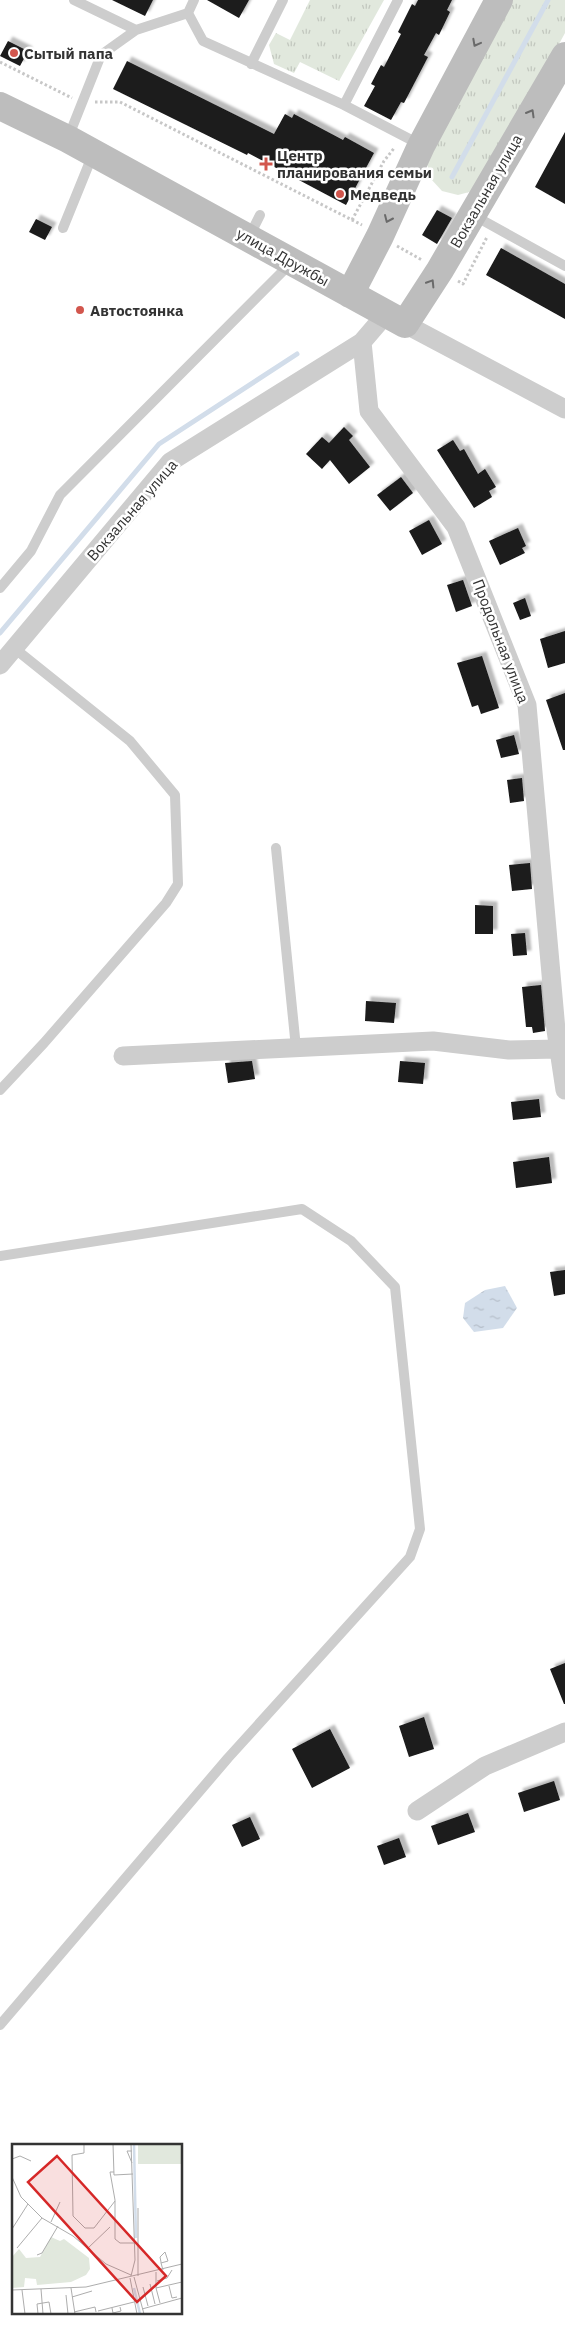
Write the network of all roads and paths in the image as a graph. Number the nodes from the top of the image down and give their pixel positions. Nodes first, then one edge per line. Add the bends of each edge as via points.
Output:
1 (74, 0) edge
2 (194, 0) edge
3 (283, 0) edge
4 (398, 0) edge
5 (500, 0) edge
6 (188, 13) junction
7 (136, 30) junction
8 (565, 56) edge
9 (0, 62) edge
10 (251, 64) junction
11 (82, 103) junction
12 (344, 105) junction
13 (0, 106) edge
14 (68, 139) junction
15 (421, 146) junction
16 (93, 153) junction
17 (472, 214) junction
18 (63, 228) dead end
19 (380, 236) junction
20 (292, 262) junction
21 (565, 266) edge
22 (440, 270) junction
23 (463, 284) dead end
24 (350, 294) junction
25 (395, 319) junction
26 (362, 342) junction
27 (565, 410) edge
28 (0, 588) edge
29 (14, 648) junction
30 (0, 665) edge
31 (276, 848) dead end
32 (296, 1048) junction
33 (559, 1049) junction
34 (123, 1056) dead end
35 (0, 1090) edge
36 (565, 1090) edge
37 (0, 1256) edge
38 (565, 1732) edge
39 (417, 1811) dead end
40 (0, 2025) edge

1 - 7 lane
2 - 6 lane
3 - 10 lane
4 - 12 lane
5 -> 15 street
6 - 7 lane
6 - 10 lane via 203,41
7 - 11 lane via 101,55
17 -> 8 street, Вокзальная улица
9 - 11 path
10 - 12 lane
11 - 14 lane
11 - 19 path via 120,102
12 - 15 lane
13 - 14 street, улица Дружбы
14 - 16 street, улица Дружбы
15 -> 19 street
16 - 18 lane
16 - 20 street, улица Дружбы via 254,227
17 - 21 lane
17 - 22 street, Вокзальная улица
19 - 22 path
19 - 24 street
20 - 24 street, улица Дружбы
20 - 28 lane via 60,495 31,551
22 - 23 path
25 -> 22 street, Вокзальная улица
24 - 25 street, улица Дружбы
25 - 26 street, Вокзальная улица
25 - 27 street, улица Дружбы
26 - 29 street, Вокзальная улица via 170,462
26 - 33 street, Продольная улица via 369,411 456,527 527,705
29 - 30 street, Вокзальная улица
29 - 35 lane via 130,741 176,795 178,884 160,911
31 - 32 lane
32 - 33 street via 433,1041 509,1050
32 - 34 street
33 - 36 street, Продольная улица
37 - 40 lane via 302,1209 351,1241 395,1287 420,1529 410,1557 228,1758
38 - 39 street via 485,1766

